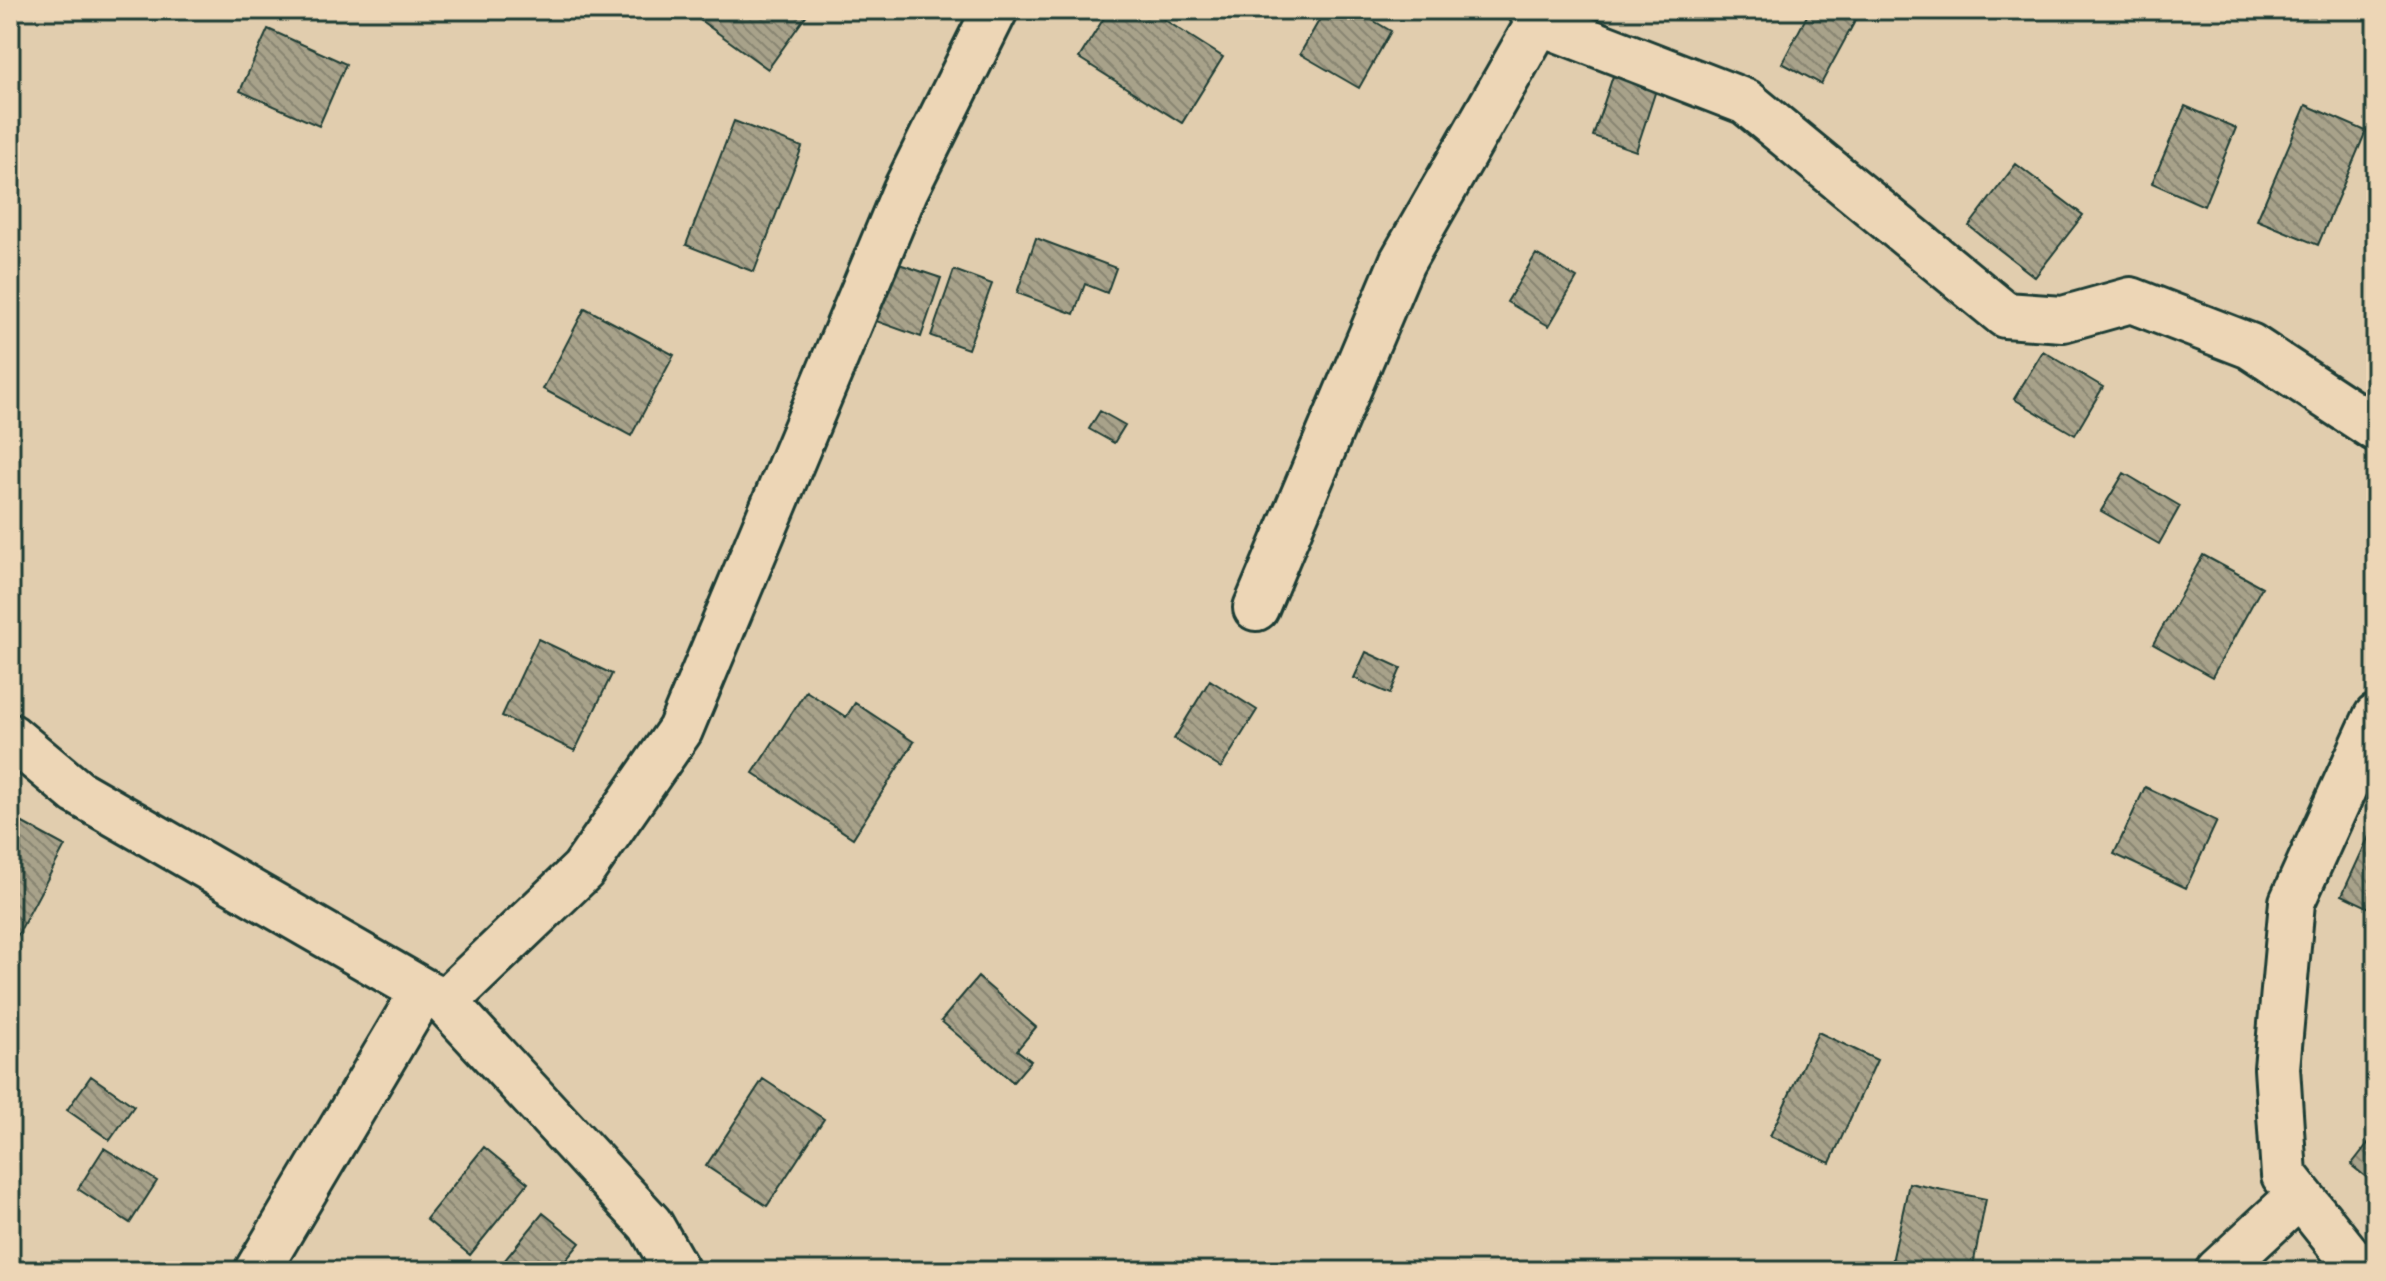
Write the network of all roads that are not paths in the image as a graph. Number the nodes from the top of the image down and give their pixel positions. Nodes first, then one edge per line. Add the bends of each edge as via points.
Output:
1 (995, 10) edge
2 (1535, 16) edge
3 (2376, 429) edge
4 (1256, 608) dead end
5 (2376, 717) edge
6 (10, 736) edge
7 (434, 996) junction
8 (2300, 1195) junction
9 (257, 1271) edge
10 (677, 1271) edge
11 (2218, 1271) edge
12 (2365, 1271) edge

1 - 7 street via 905,191 680,730 583,870
2 - 3 street via 1746,102 2005,315 2063,319 2131,300 2250,346
2 - 4 street via 1402,262
5 - 8 street via 2292,902 2277,1068 2284,1175
6 - 7 street via 77,792
7 - 9 street
7 - 10 street via 650,1224
8 - 11 street
8 - 12 street

